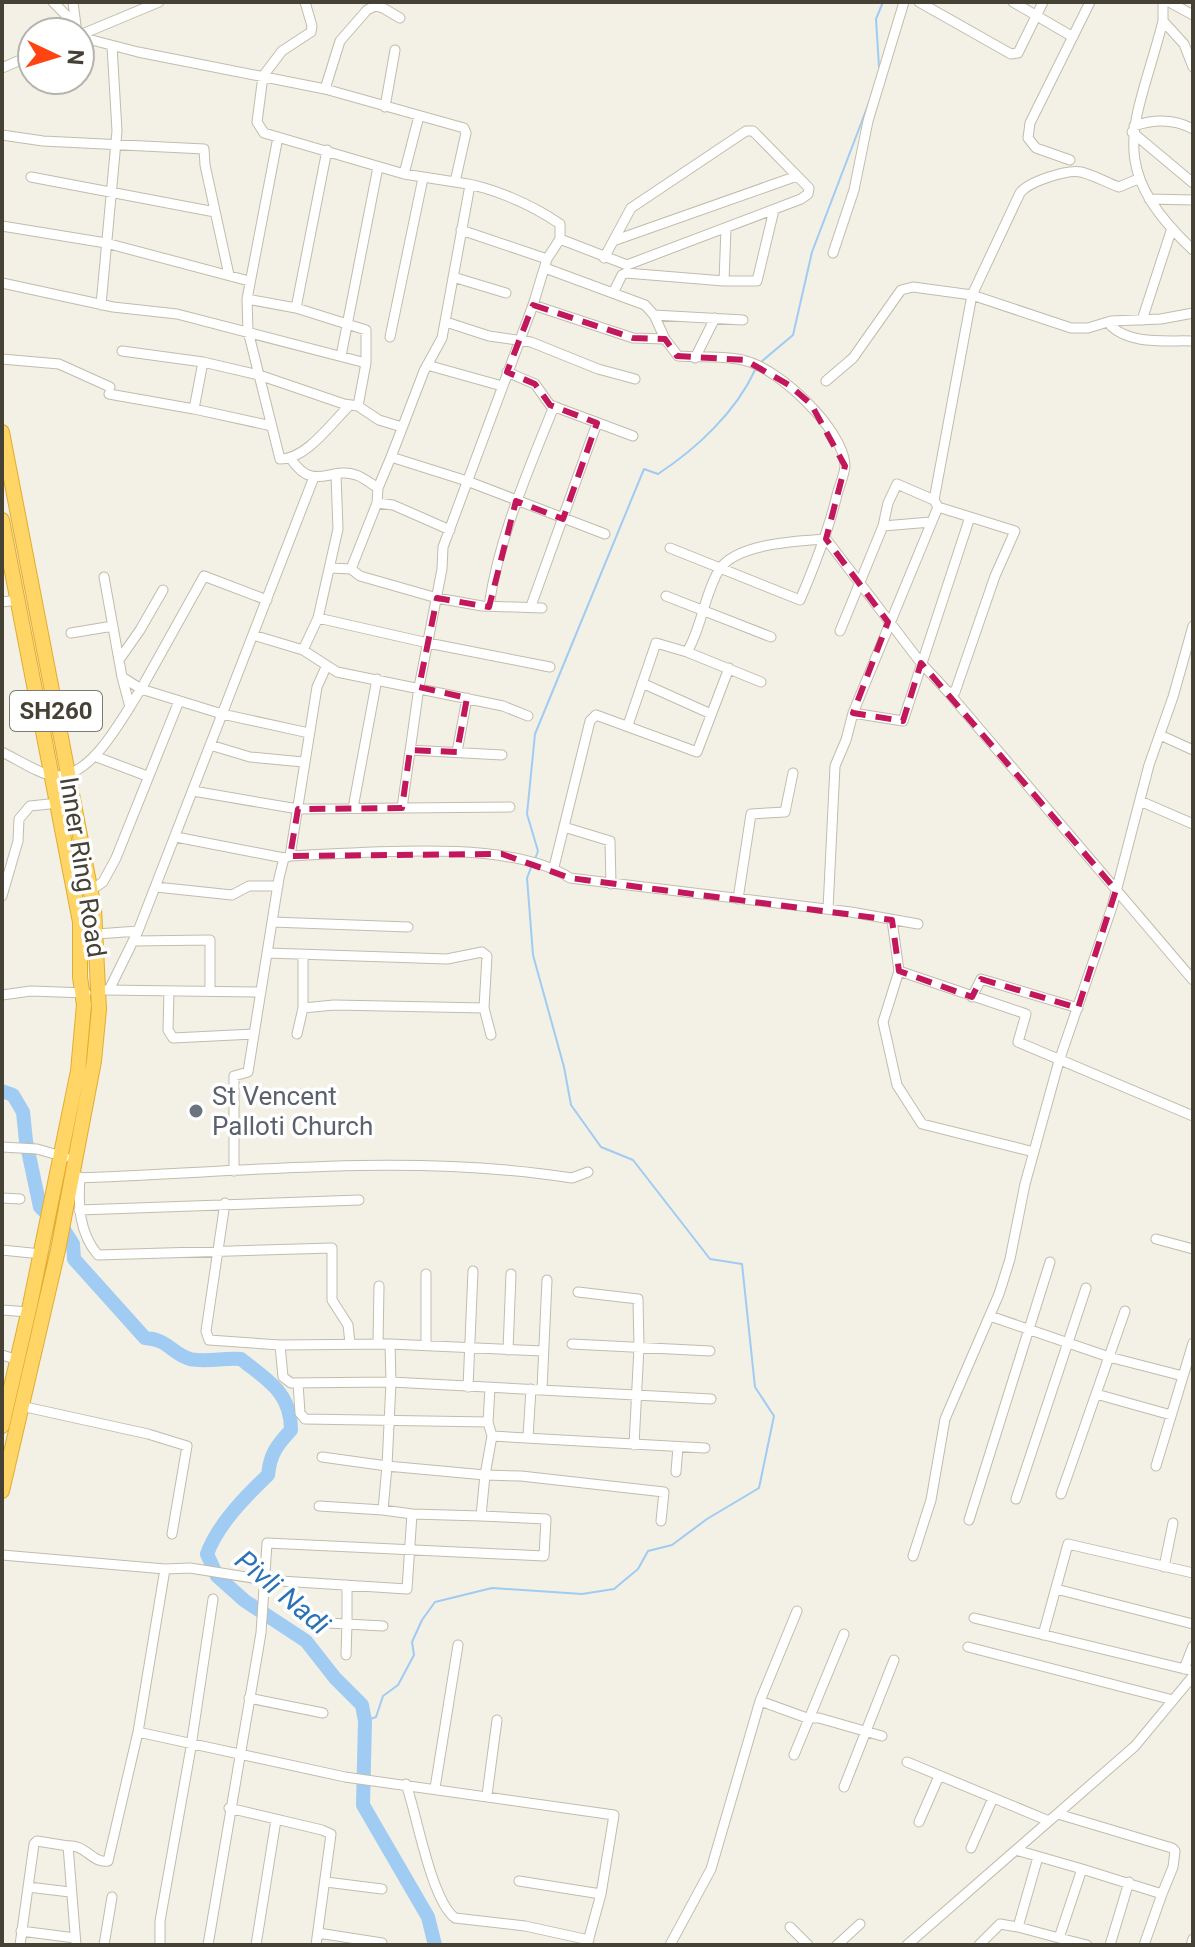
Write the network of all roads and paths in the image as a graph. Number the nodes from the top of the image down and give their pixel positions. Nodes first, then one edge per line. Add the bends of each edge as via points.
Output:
1 (159, 2) edge
2 (305, 2) edge
3 (904, 2) edge
4 (919, 2) edge
5 (1013, 2) edge
6 (1043, 2) edge
7 (1090, 2) edge
8 (1163, 2) edge
9 (1169, 2) edge
10 (1037, 15) junction
11 (1193, 15) edge
12 (400, 18) dead end
13 (1163, 21) junction
14 (96, 25) edge
15 (1073, 37) junction
16 (96, 39) edge
17 (112, 46) junction
18 (395, 50) dead end
19 (1193, 67) edge
20 (263, 76) junction
21 (325, 89) junction
22 (385, 107) junction
23 (419, 116) junction
24 (1133, 129) junction
25 (1193, 129) edge
26 (2, 135) edge
27 (278, 137) junction
28 (116, 145) junction
29 (327, 150) junction
30 (1070, 160) dead end
31 (378, 167) junction
32 (404, 174) junction
33 (797, 176) junction
34 (31, 177) dead end
35 (423, 178) junction
36 (1138, 179) junction
37 (455, 182) junction
38 (1193, 183) edge
39 (470, 185) junction
40 (113, 194) junction
41 (1149, 199) junction
42 (1193, 200) edge
43 (774, 210) junction
44 (215, 212) junction
45 (2, 226) edge
46 (726, 228) junction
47 (461, 230) junction
48 (1175, 232) junction
49 (1193, 237) edge
50 (560, 239) junction
51 (613, 241) junction
52 (106, 243) junction
53 (1193, 250) edge
54 (833, 253) dead end
55 (604, 258) junction
56 (546, 264) junction
57 (626, 269) junction
58 (229, 275) junction
59 (453, 277) junction
60 (249, 281) junction
61 (724, 281) junction
62 (2, 283) edge
63 (506, 293) dead end
64 (613, 293) junction
65 (972, 295) junction
66 (247, 299) junction
67 (101, 305) junction
68 (533, 305) junction
69 (296, 308) junction
70 (1193, 313) edge
71 (654, 315) junction
72 (715, 318) junction
73 (743, 320) dead end
74 (1142, 320) junction
75 (1111, 321) junction
76 (446, 322) junction
77 (347, 323) junction
78 (248, 331) junction
79 (390, 337) dead end
80 (665, 339) junction
81 (1193, 341) edge
82 (519, 342) junction
83 (122, 351) dead end
84 (341, 356) junction
85 (695, 358) junction
86 (2, 359) edge
87 (203, 362) junction
88 (366, 363) junction
89 (427, 365) junction
90 (507, 372) junction
91 (259, 375) junction
92 (635, 379) dead end
93 (826, 381) dead end
94 (502, 386) junction
95 (354, 405) junction
96 (554, 406) junction
97 (194, 409) junction
98 (597, 423) junction
99 (272, 426) junction
100 (402, 427) junction
101 (2, 432) edge
102 (633, 436) dead end
103 (391, 457) junction
104 (291, 459) junction
105 (336, 475) junction
106 (314, 477) junction
107 (467, 481) junction
108 (378, 488) junction
109 (516, 501) junction
110 (377, 503) junction
111 (936, 503) junction
112 (970, 517) junction
113 (563, 519) junction
114 (2, 520) edge
115 (931, 522) junction
116 (883, 526) junction
117 (450, 530) junction
118 (605, 534) dead end
119 (826, 539) junction
120 (670, 548) dead end
121 (720, 567) junction
122 (330, 568) junction
123 (351, 569) junction
124 (104, 577) dead end
125 (860, 582) junction
126 (163, 590) dead end
127 (666, 596) dead end
128 (437, 598) junction
129 (18, 600) junction
130 (267, 600) junction
131 (2, 602) edge
132 (489, 606) junction
133 (531, 606) junction
134 (542, 608) dead end
135 (704, 610) junction
136 (318, 618) junction
137 (888, 622) junction
138 (113, 626) junction
139 (1193, 626) edge
140 (840, 631) dead end
141 (71, 633) dead end
142 (253, 635) junction
143 (771, 637) dead end
144 (428, 643) junction
145 (303, 650) junction
146 (687, 652) junction
147 (119, 660) junction
148 (921, 663) junction
149 (326, 667) junction
150 (550, 667) dead end
151 (729, 668) junction
152 (122, 677) junction
153 (377, 679) junction
154 (761, 682) dead end
155 (642, 683) junction
156 (419, 687) junction
157 (141, 689) junction
158 (948, 692) junction
159 (467, 698) junction
160 (179, 701) junction
161 (130, 707) junction
162 (853, 713) junction
163 (222, 714) junction
164 (711, 714) junction
165 (528, 716) dead end
166 (628, 725) junction
167 (309, 733) junction
168 (1160, 735) junction
169 (210, 745) junction
170 (410, 750) junction
171 (1193, 750) edge
172 (2, 752) edge
173 (457, 752) junction
174 (502, 755) dead end
175 (94, 756) junction
176 (303, 762) junction
177 (793, 773) dead end
178 (61, 775) junction
179 (147, 776) junction
180 (193, 791) junction
181 (1140, 801) junction
182 (59, 803) junction
183 (510, 807) dead end
184 (353, 808) junction
185 (402, 808) junction
186 (298, 809) junction
187 (1193, 824) edge
188 (564, 827) junction
189 (176, 837) junction
190 (287, 857) junction
191 (554, 867) junction
192 (611, 884) junction
193 (278, 886) junction
194 (156, 887) junction
195 (1116, 890) junction
196 (90, 891) junction
197 (2, 896) edge
198 (738, 899) junction
199 (828, 909) junction
200 (892, 920) junction
201 (272, 922) junction
202 (918, 924) dead end
203 (408, 927) dead end
204 (97, 934) junction
205 (136, 936) junction
206 (267, 953) junction
207 (303, 955) junction
208 (899, 971) junction
209 (1193, 980) edge
210 (104, 990) junction
211 (169, 991) junction
212 (210, 991) junction
213 (261, 992) junction
214 (82, 993) junction
215 (2, 995) edge
216 (972, 997) junction
217 (303, 1008) junction
218 (484, 1008) junction
219 (1078, 1008) junction
220 (254, 1034) junction
221 (297, 1034) dead end
222 (491, 1035) dead end
223 (1059, 1061) junction
224 (1193, 1116) edge
225 (2, 1147) edge
226 (1034, 1152) junction
227 (68, 1158) junction
228 (234, 1171) junction
229 (588, 1172) dead end
230 (76, 1178) junction
231 (2, 1198) edge
232 (20, 1199) dead end
233 (359, 1200) dead end
234 (225, 1203) junction
235 (72, 1210) junction
236 (1156, 1239) dead end
237 (1193, 1249) edge
238 (2, 1250) edge
239 (217, 1251) junction
240 (41, 1254) junction
241 (1050, 1262) dead end
242 (473, 1271) dead end
243 (426, 1274) dead end
244 (511, 1274) dead end
245 (547, 1280) dead end
246 (379, 1286) dead end
247 (1086, 1288) dead end
248 (578, 1292) dead end
249 (2, 1310) edge
250 (1125, 1311) dead end
251 (29, 1312) junction
252 (990, 1316) junction
253 (1029, 1329) junction
254 (350, 1343) junction
255 (378, 1343) junction
256 (1068, 1343) junction
257 (1193, 1343) edge
258 (390, 1344) junction
259 (572, 1344) dead end
260 (280, 1345) junction
261 (426, 1345) junction
262 (639, 1347) junction
263 (469, 1349) junction
264 (508, 1350) junction
265 (543, 1351) junction
266 (710, 1351) dead end
267 (2, 1355) edge
268 (1109, 1357) junction
269 (18, 1360) junction
270 (1183, 1376) junction
271 (391, 1382) junction
272 (298, 1383) junction
273 (468, 1387) junction
274 (490, 1388) junction
275 (531, 1389) junction
276 (542, 1389) junction
277 (1096, 1394) junction
278 (637, 1395) junction
279 (711, 1399) dead end
280 (21, 1406) junction
281 (1171, 1415) junction
282 (390, 1422) junction
283 (488, 1422) junction
284 (2, 1426) edge
285 (492, 1436) junction
286 (528, 1437) junction
287 (634, 1445) junction
288 (678, 1447) junction
289 (705, 1448) dead end
290 (322, 1457) dead end
291 (387, 1466) junction
292 (1156, 1466) dead end
293 (676, 1472) dead end
294 (485, 1475) junction
295 (2, 1491) edge
296 (1061, 1494) dead end
297 (1016, 1499) dead end
298 (319, 1506) dead end
299 (383, 1510) junction
300 (412, 1514) junction
301 (481, 1516) junction
302 (969, 1520) dead end
303 (661, 1521) dead end
304 (1173, 1523) dead end
305 (172, 1534) dead end
306 (409, 1550) junction
307 (2, 1555) edge
308 (913, 1556) dead end
309 (1164, 1567) junction
310 (165, 1569) junction
311 (1193, 1573) edge
312 (265, 1580) junction
313 (347, 1585) junction
314 (1056, 1589) junction
315 (213, 1599) dead end
316 (797, 1611) dead end
317 (974, 1618) dead end
318 (308, 1622) dead end
319 (347, 1624) junction
320 (1193, 1624) edge
321 (383, 1626) dead end
322 (844, 1634) dead end
323 (1043, 1635) junction
324 (458, 1645) dead end
325 (1193, 1646) edge
326 (968, 1647) dead end
327 (346, 1655) dead end
328 (894, 1660) dead end
329 (1190, 1672) edge
330 (249, 1698) junction
331 (1173, 1700) junction
332 (760, 1701) junction
333 (323, 1713) dead end
334 (809, 1718) junction
335 (497, 1720) dead end
336 (866, 1731) junction
337 (138, 1732) junction
338 (882, 1736) dead end
339 (191, 1743) junction
340 (239, 1754) junction
341 (794, 1755) dead end
342 (907, 1762) dead end
343 (939, 1776) junction
344 (406, 1784) junction
345 (844, 1787) dead end
346 (435, 1788) junction
347 (487, 1795) junction
348 (993, 1798) junction
349 (229, 1808) junction
350 (1058, 1814) junction
351 (276, 1820) junction
352 (1049, 1821) junction
353 (919, 1822) dead end
354 (68, 1846) junction
355 (971, 1848) dead end
356 (1016, 1850) junction
357 (1038, 1857) junction
358 (1082, 1869) junction
359 (519, 1881) dead end
360 (326, 1882) junction
361 (1129, 1882) junction
362 (28, 1887) junction
363 (382, 1889) dead end
364 (70, 1892) junction
365 (601, 1894) junction
366 (1162, 1894) junction
367 (112, 1897) dead end
368 (860, 1924) dead end
369 (790, 1927) dead end
370 (1018, 1927) junction
371 (21, 1931) junction
372 (318, 1933) junction
373 (1059, 1938) junction
374 (1193, 1939) edge
375 (75, 1941) edge
376 (588, 1942) edge
377 (382, 1943) edge
378 (911, 1944) edge
379 (20, 1945) edge
380 (104, 1945) edge
381 (160, 1945) edge
382 (208, 1945) edge
383 (256, 1945) edge
384 (316, 1945) edge
385 (670, 1945) edge
386 (808, 1945) edge
387 (837, 1945) edge
388 (979, 1945) edge
389 (1087, 1945) edge
390 (1110, 1945) edge
391 (1144, 1945) edge
392 (1191, 1945) edge

1 - 14 street
2 - 20 street via 311,32 282,51
3 - 54 street
4 - 10 street via 1011,54 1018,53
5 - 10 street
6 - 10 street
7 - 15 street
8 - 13 street
9 - 11 street
10 - 15 street
12 - 21 street via 375,6 367,10 340,41
13 - 19 street via 1184,44
13 - 24 street
15 - 30 street via 1030,123 1028,138 1036,148
16 - 17 street
17 - 20 street
17 - 28 street
18 - 22 street
20 - 21 street
20 - 27 street via 257,122 264,133
21 - 22 street
22 - 23 street
23 - 32 street
23 - 37 street via 464,128
24 - 25 street via 1161,121
24 - 36 street
24 - 38 street
26 - 28 street
27 - 29 street
27 - 60 street
28 - 40 street
28 - 44 street via 204,149
29 - 31 street
29 - 69 street
31 - 32 street
31 - 77 street
32 - 35 street
33 - 43 street via 808,186 808,194
33 - 51 street
33 - 51 street via 753,131 746,131 631,208
34 - 40 street
35 - 37 street
35 - 79 street
36 - 41 street
36 - 65 street via 1119,187 1070,172 1027,185
37 - 39 street
39 - 47 street
39 - 50 street via 543,213 560,224
40 - 44 street
40 - 52 street
41 - 42 street
41 - 48 street
43 - 46 street
43 - 61 street via 759,279
44 - 58 street
45 - 52 street
46 - 57 street
46 - 61 street
47 - 56 street
47 - 59 street
48 - 49 street
48 - 53 street
48 - 74 street
50 - 55 street
50 - 56 street
51 - 55 street
52 - 58 street
52 - 67 street
55 - 57 street
56 - 64 street
56 - 68 street
57 - 61 street
57 - 64 street
58 - 60 street
59 - 63 street
59 - 76 street
60 - 66 street
62 - 67 street
64 - 71 street via 645,305
65 - 75 street via 1071,328
65 - 93 street via 901,290 853,358
65 - 111 street
66 - 69 street
66 - 78 street
67 - 78 street via 177,314
68 - 80 street via 633,338
68 - 82 street
69 - 77 street
70 - 74 street
71 - 72 street
71 - 80 street
72 - 73 street
72 - 85 street
74 - 75 street
75 - 81 street via 1120,334
76 - 82 street
76 - 89 street
77 - 84 street
77 - 88 street via 366,331
78 - 84 street
78 - 91 street
80 - 85 street via 676,355
82 - 90 street
82 - 92 street
83 - 87 street
84 - 88 street
85 - 119 street via 745,360 811,404 840,448 845,466
86 - 97 street via 59,364 109,390
87 - 91 street
87 - 97 street
88 - 95 street
89 - 94 street
89 - 100 street
90 - 94 street
90 - 96 street via 535,384
91 - 95 street
91 - 99 street
94 - 107 street
95 - 100 street
95 - 104 street
96 - 98 street
96 - 109 street
97 - 99 street
98 - 102 street
98 - 113 street
99 - 104 street via 280,459
100 - 103 street
101 - 178 highway, Inner Ring Road / SH260
103 - 107 street
103 - 108 street
104 - 106 street via 300,472
105 - 106 street
105 - 108 street via 354,473
105 - 122 street via 338,529
106 - 130 street
107 - 109 street
107 - 117 street
108 - 110 street
109 - 113 street
109 - 132 street via 493,573
110 - 117 street
110 - 123 street
111 - 112 street
111 - 115 street
111 - 116 street via 897,484
112 - 148 street
112 - 158 street via 1015,531 955,692
113 - 118 street
113 - 133 street
114 - 129 highway, Inner Ring Road / SH260
115 - 116 street
115 - 137 street
116 - 125 street
117 - 128 street
119 - 121 street via 786,541 739,553
119 - 121 street via 800,600
119 - 125 street
120 - 121 street
121 - 135 street
122 - 123 street
122 - 136 street
123 - 128 street
124 - 138 street
125 - 137 street
125 - 140 street
126 - 147 street
127 - 135 street
128 - 132 street
128 - 144 street
129 - 131 street
129 - 178 highway, Inner Ring Road / SH260
130 - 142 street
130 - 157 street via 204,576
132 - 133 street
133 - 134 street
135 - 143 street
135 - 146 street
136 - 144 street
136 - 145 street
137 - 148 street
137 - 162 street
138 - 141 street
138 - 147 street
139 - 168 street
142 - 145 street
142 - 163 street
144 - 150 street
144 - 156 street
145 - 149 street
146 - 151 street
146 - 155 street via 656,643
147 - 152 street
148 - 158 street
148 - 162 street via 903,721
149 - 153 street
149 - 167 street
151 - 154 street
151 - 164 street
152 - 157 street
152 - 161 street
153 - 156 street
153 - 184 street
155 - 164 street
155 - 166 street
156 - 159 street
156 - 170 street
157 - 160 street
157 - 161 street
158 - 195 street
159 - 165 street
159 - 173 street
160 - 163 street
160 - 179 street
161 - 175 street
162 - 199 street via 835,766
163 - 167 street
163 - 169 street
164 - 166 street via 697,752
166 - 188 street via 596,715 590,721
167 - 176 street
168 - 171 street
168 - 181 street
169 - 176 street via 250,757
169 - 180 street
170 - 173 street
170 - 185 street
172 - 178 street
173 - 174 street
175 - 178 street via 82,769
175 - 179 street
176 - 186 street
177 - 198 street via 785,812 751,814
178 - 182 highway, Inner Ring Road / SH260
178 - 196 highway, Inner Ring Road / SH260
179 - 196 street via 116,858 103,882
180 - 186 street
180 - 189 street
181 - 187 street
181 - 195 street
182 - 197 street via 30,806 19,819
182 - 214 highway, Inner Ring Road / SH260 via 80,922
183 - 185 street
184 - 185 street
184 - 186 street
186 - 190 street
188 - 191 street
188 - 192 street via 610,841
189 - 190 street
189 - 194 street
190 - 191 street via 502,854
190 - 193 street
191 - 192 street via 570,878
192 - 198 street
193 - 194 street via 249,886 232,895
193 - 201 street
194 - 205 street
195 - 209 street
195 - 219 street
196 - 204 highway, Inner Ring Road / SH260
198 - 199 street
199 - 200 street
200 - 202 street
200 - 208 street
201 - 203 street
201 - 206 street
204 - 205 street
204 - 210 highway, Inner Ring Road / SH260
205 - 210 street
205 - 212 street via 210,940
206 - 207 street
206 - 213 street
207 - 217 street
207 - 218 street via 447,959 482,952 487,956
208 - 216 street
208 - 226 street via 883,1022 897,1085 922,1124
210 - 211 street
210 - 214 street
210 - 227 highway, Inner Ring Road / SH260 via 94,1061
211 - 212 street
211 - 220 street via 168,1030 173,1038
212 - 213 street
213 - 220 street
214 - 215 street
214 - 227 highway, Inner Ring Road / SH260
216 - 219 street via 981,979
216 - 223 street via 1026,1014 1018,1042
217 - 218 street
217 - 221 street
218 - 222 street
219 - 223 street
220 - 228 street via 248,1072 234,1076
223 - 224 street
223 - 226 street
225 - 227 street
226 - 252 street via 1010,1259
227 - 230 highway, Inner Ring Road / SH260
227 - 240 highway, Inner Ring Road / SH260
228 - 229 street via 393,1165 472,1166 572,1178
228 - 230 street
230 - 235 highway, Inner Ring Road / SH260
231 - 232 street
233 - 234 street
234 - 235 street
234 - 239 street
235 - 239 street via 98,1255
235 - 280 highway, Inner Ring Road / SH260
236 - 237 street
238 - 240 street
239 - 254 street via 332,1248 332,1300 348,1325
239 - 260 street via 209,1340
240 - 251 highway, Inner Ring Road / SH260
241 - 253 street
242 - 263 street
243 - 261 street
244 - 264 street
245 - 265 street
246 - 255 street
247 - 256 street
248 - 262 street via 638,1299
249 - 251 street
250 - 268 street
251 - 269 highway, Inner Ring Road / SH260
252 - 253 street
252 - 308 street via 945,1419 931,1500
253 - 256 street
253 - 302 street
254 - 255 street
254 - 260 street
255 - 258 street
256 - 268 street
256 - 297 street
257 - 270 street
258 - 261 street
258 - 271 street
259 - 262 street
260 - 272 street via 283,1377
261 - 263 street
262 - 266 street
262 - 278 street
263 - 264 street
263 - 273 street
264 - 265 street
265 - 276 street
267 - 269 street
268 - 270 street
268 - 277 street
269 - 284 highway, Inner Ring Road / SH260
270 - 281 street
271 - 272 street
271 - 273 street
271 - 282 street
272 - 282 street via 305,1419
273 - 274 street
274 - 275 street
274 - 283 street
275 - 276 street
275 - 286 street
276 - 278 street
277 - 281 street
277 - 296 street
278 - 279 street
278 - 287 street
280 - 295 highway, Inner Ring Road / SH260
280 - 305 street via 187,1446
281 - 292 street
282 - 283 street
282 - 291 street
283 - 285 street
285 - 286 street
285 - 294 street
286 - 287 street
287 - 288 street
288 - 289 street
288 - 293 street
290 - 291 street
291 - 294 street
291 - 299 street
294 - 301 street
294 - 303 street via 664,1492
298 - 299 street
299 - 300 street
300 - 301 street
300 - 306 street
301 - 306 street via 546,1519 544,1556
304 - 309 street
306 - 312 street via 267,1543
306 - 313 street via 407,1589
307 - 310 street
309 - 311 street
309 - 314 street via 1068,1544
310 - 312 street
310 - 337 street
312 - 313 street
312 - 330 street
313 - 319 street
314 - 320 street
314 - 323 street
315 - 339 street
316 - 332 street
317 - 323 street
318 - 319 street
319 - 321 street
319 - 327 street
322 - 334 street
323 - 329 street
324 - 346 street
325 - 329 street
326 - 331 street
328 - 336 street
329 - 331 street
330 - 333 street
330 - 340 street
331 - 350 street via 1135,1746
332 - 334 street
332 - 385 street via 711,1869
334 - 336 street
334 - 341 street
335 - 347 street
336 - 338 street
336 - 345 street
337 - 339 street
337 - 354 street via 108,1861
339 - 340 street
339 - 381 street
340 - 344 street
340 - 349 street
342 - 343 street
343 - 348 street
343 - 353 street
344 - 346 street
344 - 376 street via 435,1886 450,1914
346 - 347 street
347 - 365 street via 614,1815
348 - 352 street
348 - 355 street
349 - 351 street
349 - 382 street
350 - 352 street
350 - 366 street via 1172,1848 1176,1856
351 - 360 street via 331,1834
351 - 383 street
352 - 356 street
354 - 362 street via 34,1844
354 - 364 street
356 - 357 street
356 - 378 street
357 - 358 street
357 - 370 street
358 - 361 street
358 - 373 street
359 - 365 street
360 - 363 street
360 - 372 street
361 - 366 street
361 - 390 street
362 - 364 street
362 - 371 street
364 - 375 street
365 - 376 street
366 - 391 street
367 - 380 street
368 - 387 street
369 - 386 street
370 - 373 street
370 - 388 street via 1000,1924
371 - 375 street
371 - 379 street
372 - 377 street
372 - 384 street
373 - 389 street
374 - 392 street

